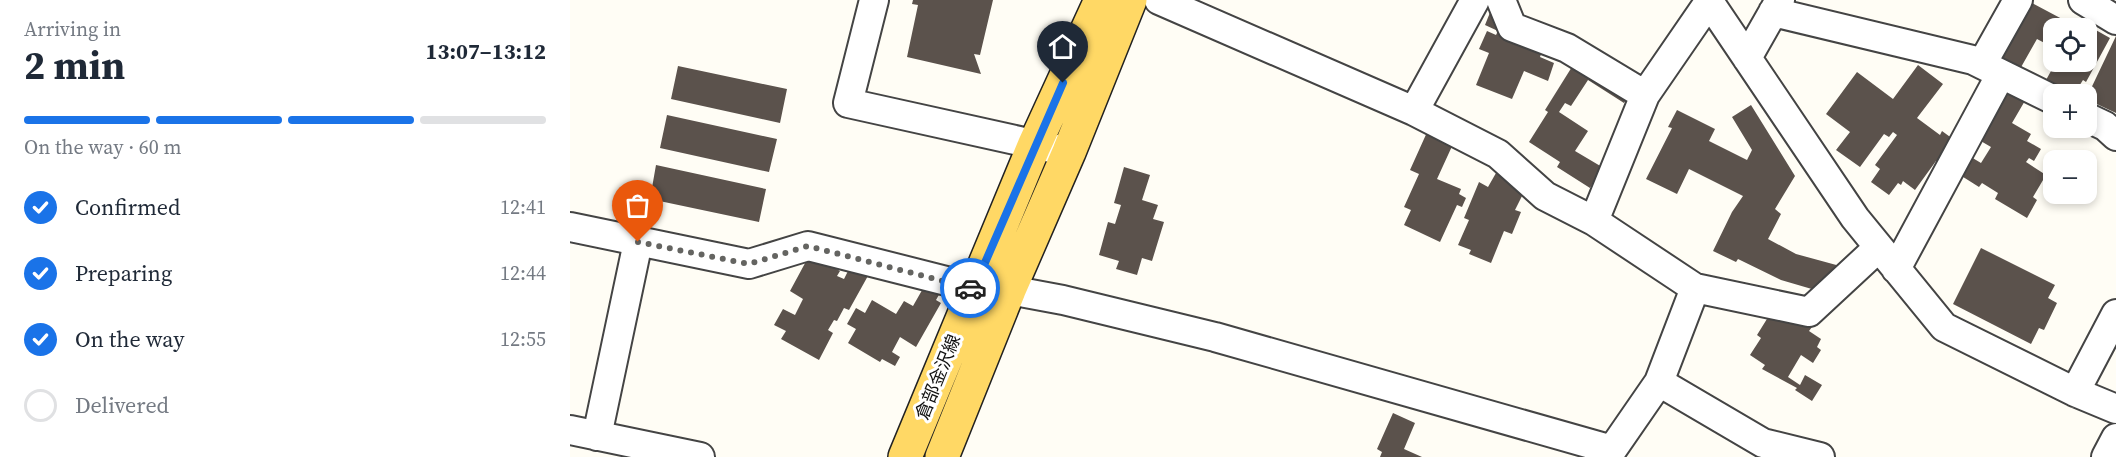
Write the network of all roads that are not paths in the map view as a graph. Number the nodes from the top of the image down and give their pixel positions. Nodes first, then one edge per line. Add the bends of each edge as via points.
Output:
1 (874, 0) edge
2 (1101, 0) edge
3 (1130, 0) edge
4 (1159, 0) edge
5 (1475, 0) edge
6 (1502, 0) edge
7 (2018, 0) edge
8 (2083, 0) edge
9 (1709, 1) edge
10 (1777, 6) edge
11 (2116, 20) edge
12 (1747, 58) junction
13 (1992, 69) junction
14 (2043, 94) edge
15 (1645, 95) junction
16 (1414, 111) junction
17 (2097, 122) edge
18 (2116, 136) edge
19 (1034, 146) junction
20 (1069, 152) junction
21 (1594, 221) junction
22 (570, 227) edge
23 (638, 242) junction
24 (1887, 258) junction
25 (974, 288) junction
26 (1695, 288) junction
27 (1009, 290) junction
28 (2116, 314) edge
29 (1659, 382) junction
30 (2075, 392) junction
31 (2116, 409) edge
32 (583, 433) edge
33 (2116, 438) edge
34 (1615, 453) edge
35 (700, 457) edge
36 (905, 457) edge
37 (942, 457) edge
38 (1820, 457) edge
39 (2106, 457) edge

1 - 19 street via 848,103
2 - 19 main road, 倉部金沢線
3 - 20 main road, 倉部金沢線
4 - 16 street
5 - 16 street
6 - 15 street via 1512,27 1567,48
7 - 13 street
8 - 11 street
9 - 12 street
9 - 15 street
10 - 12 street
10 - 13 street via 1973,60
12 - 24 street via 1855,218
13 - 14 street
13 - 24 street
15 - 21 street
16 - 21 street via 1498,154 1545,196
17 - 18 street
19 - 20 street
19 - 25 main road, 倉部金沢線
20 - 27 main road, 倉部金沢線
21 - 26 street
22 - 23 street
23 - 25 street via 749,264 808,246
23 - 32 street
24 - 26 street via 1809,312
24 - 30 street via 1944,327
25 - 27 street
25 - 36 main road, 倉部金沢線
26 - 29 street
27 - 34 street via 1215,337
27 - 37 main road, 倉部金沢線
28 - 30 street
29 - 34 street
29 - 38 street via 1763,443
30 - 31 street
32 - 35 street
33 - 39 street

